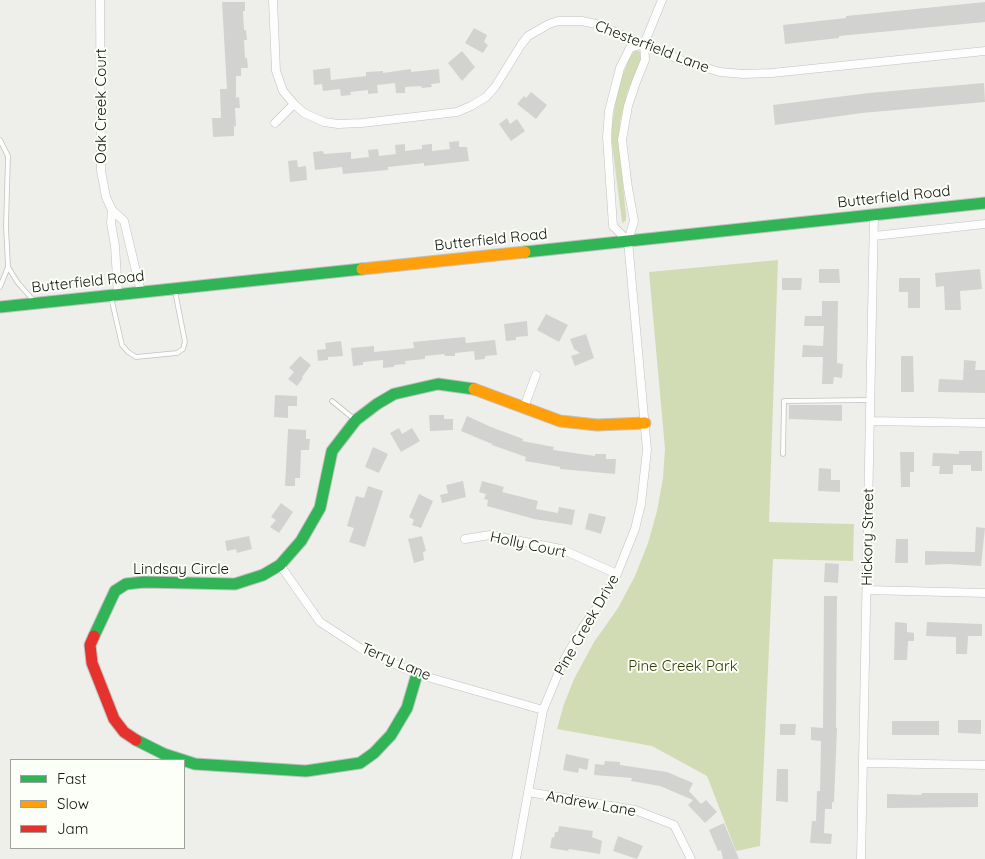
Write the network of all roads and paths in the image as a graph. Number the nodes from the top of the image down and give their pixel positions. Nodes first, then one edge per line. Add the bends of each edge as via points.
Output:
1 (273, 0) edge
2 (662, 0) edge
3 (100, 2) dead end
4 (644, 44) junction
5 (985, 51) edge
6 (294, 104) junction
7 (275, 124) dead end
8 (0, 140) edge
9 (985, 203) edge
10 (112, 210) junction
11 (874, 214) junction
12 (985, 224) edge
13 (0, 226) edge
14 (6, 226) junction
15 (874, 236) junction
16 (628, 241) junction
17 (8, 267) junction
18 (0, 286) edge
19 (174, 288) junction
20 (141, 292) junction
21 (114, 295) junction
22 (35, 303) junction
23 (0, 307) edge
24 (536, 375) dead end
25 (871, 400) junction
26 (332, 401) dead end
27 (524, 408) junction
28 (356, 420) junction
29 (870, 421) junction
30 (985, 423) edge
31 (645, 424) junction
32 (783, 454) dead end
33 (465, 539) dead end
34 (280, 565) junction
35 (617, 574) junction
36 (867, 590) junction
37 (985, 593) edge
38 (417, 674) junction
39 (543, 710) junction
40 (180, 759) edge
41 (185, 761) edge
42 (864, 763) junction
43 (985, 765) edge
44 (528, 792) junction
45 (516, 859) edge
46 (691, 859) edge
47 (861, 859) edge

1 - 6 street, Chesterfield Lane via 276,71 283,91
2 - 4 street, Pine Creek Drive
3 - 10 street, Oak Creek Court via 101,171
4 - 5 street, Chesterfield Lane via 702,68 743,74 772,74
4 - 6 street, Chesterfield Lane via 589,22 558,21 528,36 490,92 472,106 457,112 338,124 313,118
4 - 16 street, Pine Creek Drive via 646,60 628,106 622,140 634,221
4 - 16 street via 630,48 620,68 609,111 607,137 613,226
6 - 7 street
8 - 14 lane via 8,156
9 - 11 street, Butterfield Road
10 - 20 street, Oak Creek Court via 124,221
10 - 21 street, Oak Creek Court
11 - 15 street, Hickory Street
11 - 16 street, Butterfield Road
12 - 15 street
13 - 14 lane
14 - 17 lane
15 - 25 street, Hickory Street
16 - 19 street, Butterfield Road
16 - 31 street, Pine Creek Drive
17 - 18 lane
17 - 22 lane
19 - 20 street, Butterfield Road
19 - 21 lane via 184,342 183,349 177,353 136,357 128,352 122,344
20 - 21 street, Butterfield Road
21 - 22 street, Butterfield Road
22 - 23 street, Butterfield Road
24 - 27 street
25 - 29 street, Hickory Street
25 - 32 lane via 784,401
26 - 28 lane
27 - 28 street, Lindsay Circle via 474,389 438,384 394,394
27 - 31 street, Lindsay Circle via 560,421 597,425
28 - 34 street, Lindsay Circle via 332,451 320,508 301,541
29 - 30 street
29 - 36 street, Hickory Street
31 - 35 street, Pine Creek Drive via 647,450 641,504
33 - 35 street, Holly Court via 490,534 561,549
34 - 38 street, Terry Lane via 320,622 360,648
34 - 40 street, Lindsay Circle via 263,575 235,584 130,583 115,591 92,638 92,663 101,687 114,719 124,732
35 - 39 street, Pine Creek Drive via 563,662
36 - 37 street
36 - 42 street, Hickory Street
38 - 39 street, Terry Lane
38 - 41 street, Lindsay Circle via 406,708 391,735 360,763 306,771
39 - 44 street, Pine Creek Drive
42 - 43 street
42 - 47 street, Hickory Street
44 - 45 street, Pine Creek Drive
44 - 46 street, Andrew Lane via 635,810 674,825

